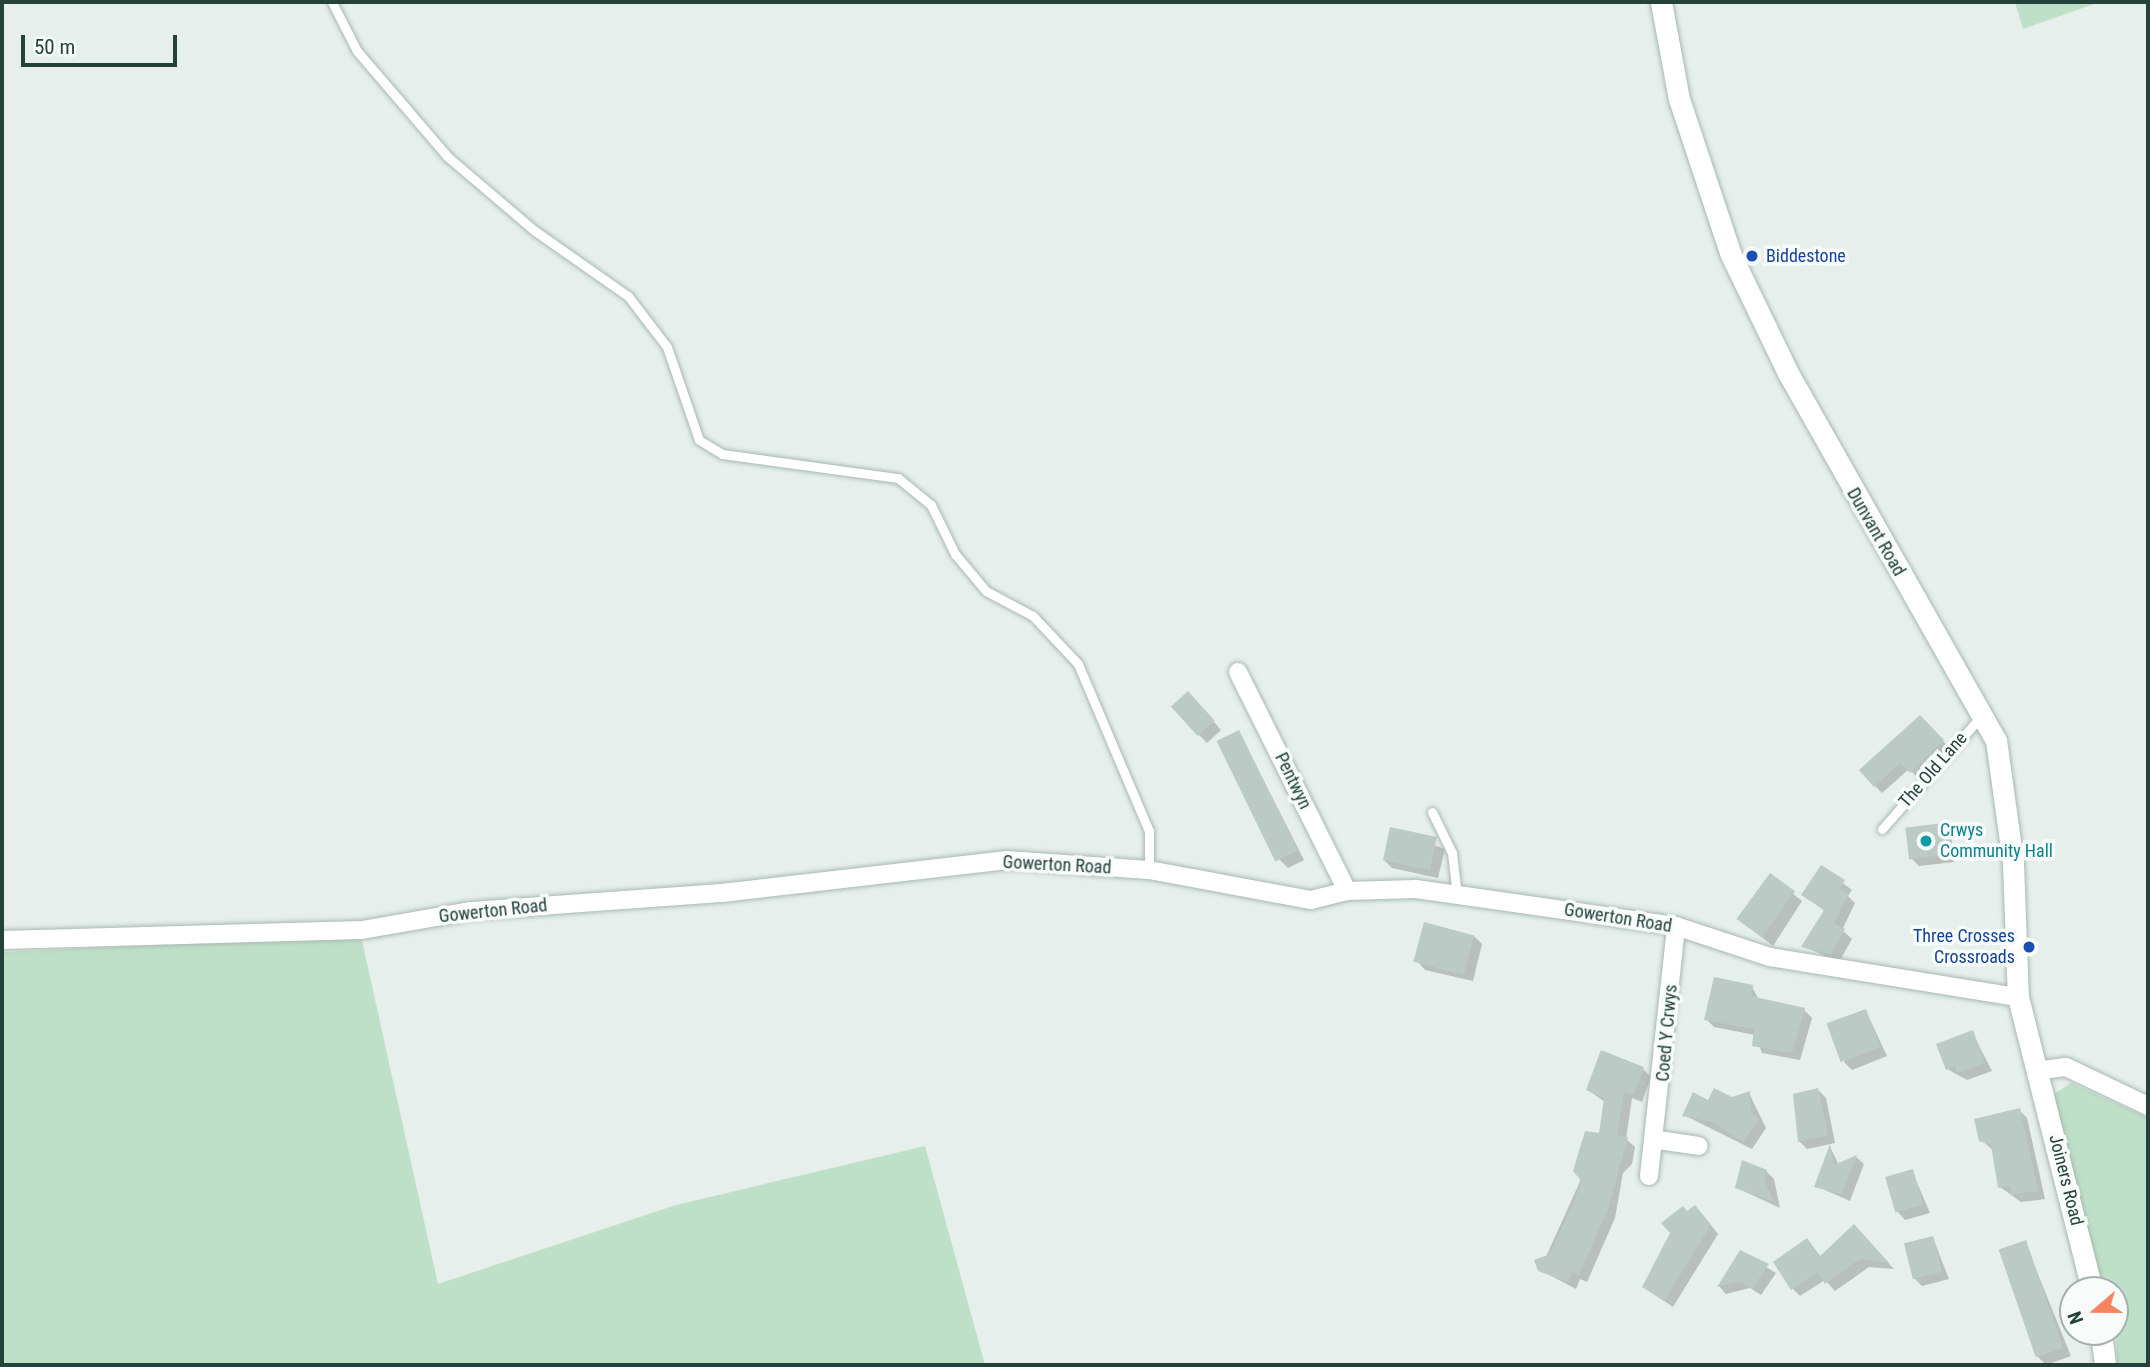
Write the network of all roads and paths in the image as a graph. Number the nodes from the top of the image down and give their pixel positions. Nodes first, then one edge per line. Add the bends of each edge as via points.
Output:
1 (332, 2) edge
2 (1661, 2) edge
3 (1238, 671) dead end
4 (1985, 711) junction
5 (1432, 812) dead end
6 (1882, 829) dead end
7 (1149, 870) junction
8 (1347, 891) junction
9 (1457, 895) junction
10 (1676, 926) junction
11 (2, 940) edge
12 (2018, 997) junction
13 (2036, 1072) junction
14 (2148, 1106) edge
15 (1657, 1140) junction
16 (1699, 1146) dead end
17 (1649, 1175) dead end
18 (2088, 1276) edge
19 (2103, 1346) edge
20 (2105, 1365) edge

1 - 7 lane via 357,51 448,157 535,231 628,296 667,348 698,440 722,454 898,478 931,505 955,554 986,590 1033,616 1078,664 1149,831
2 - 4 street, Dunvant Road via 1679,99 1731,255 1868,520
3 - 8 street, Pentwyn
4 - 6 lane, The Old Lane
4 - 12 street, Dunvant Road via 2005,778
5 - 9 lane via 1451,853
7 - 8 street, Gowerton Road via 1311,901
7 - 11 street, Gowerton Road via 1007,860 722,893 471,911 362,930
8 - 9 street, Gowerton Road
9 - 10 street, Gowerton Road
10 - 12 street, Gowerton Road via 1770,957
10 - 15 street, Coed Y Crwys
12 - 13 street, Dunvant Road
13 - 14 street via 2066,1067
13 - 18 street, Joiners Road
15 - 16 street
15 - 17 street, Coed Y Crwys
19 - 20 street

